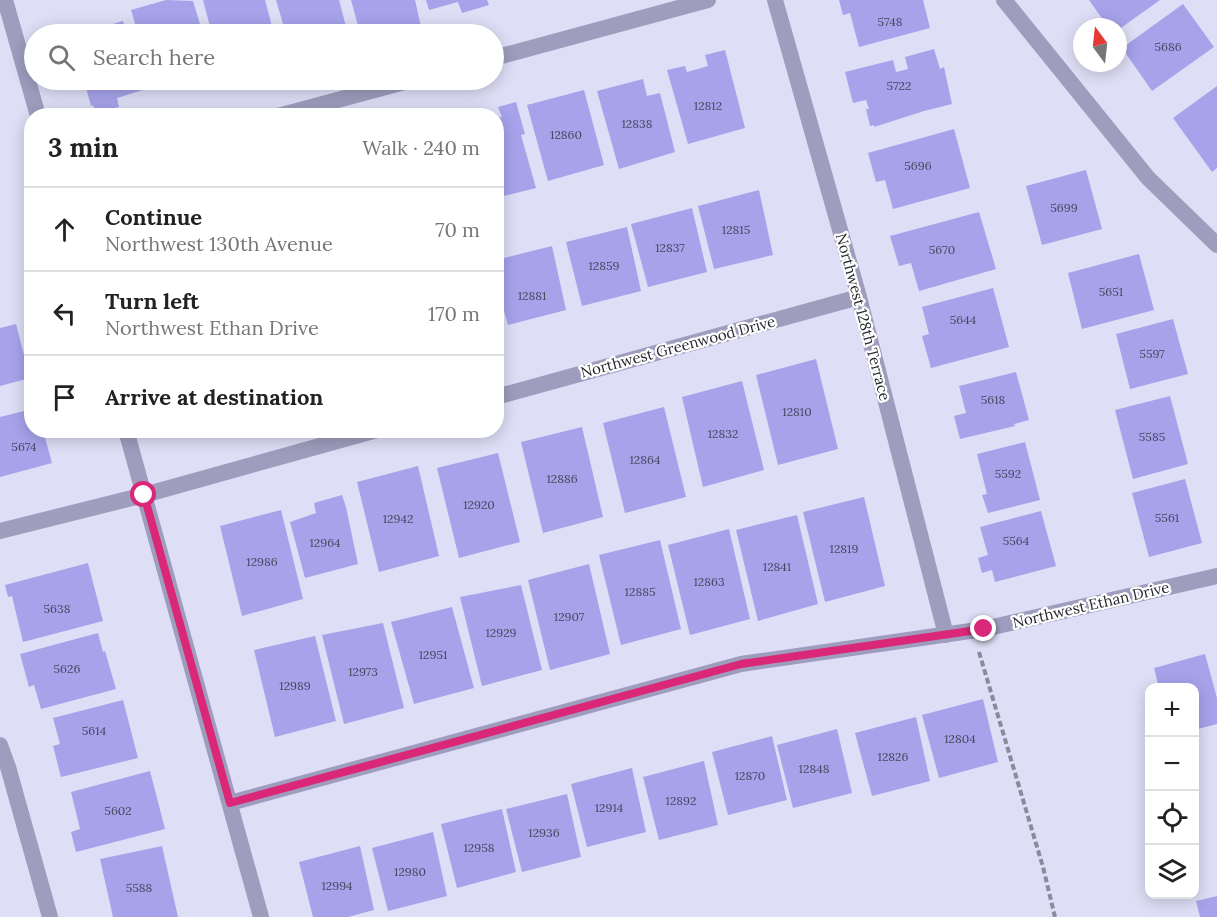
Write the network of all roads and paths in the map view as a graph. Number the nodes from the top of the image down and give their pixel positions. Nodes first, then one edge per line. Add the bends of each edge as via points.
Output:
1 (5, 0) edge
2 (708, 0) edge
3 (775, 0) edge
4 (1004, 0) edge
5 (504, 55) edge
6 (24, 67) edge
7 (31, 90) edge
8 (375, 90) edge
9 (36, 108) edge
10 (308, 108) edge
11 (1217, 245) edge
12 (859, 297) junction
13 (504, 396) edge
14 (128, 438) edge
15 (348, 438) edge
16 (144, 495) junction
17 (0, 531) edge
18 (1217, 576) edge
19 (973, 631) junction
20 (946, 635) junction
21 (0, 745) edge
22 (230, 803) junction
23 (50, 917) edge
24 (261, 917) edge
25 (1055, 917) edge

1 - 6 street
2 - 5 street
3 - 12 street, Northwest 128th Terrace
4 - 11 street via 1148,178
7 - 9 street
8 - 10 street
12 - 13 street, Northwest Greenwood Drive
12 - 20 street, Northwest 128th Terrace
14 - 16 street
15 - 16 street
16 - 17 street
16 - 22 street
18 - 19 street, Northwest Ethan Drive
19 - 20 street, Northwest Ethan Drive
19 - 25 path
20 - 22 street, Northwest Ethan Drive via 741,664
21 - 23 street
22 - 24 street

